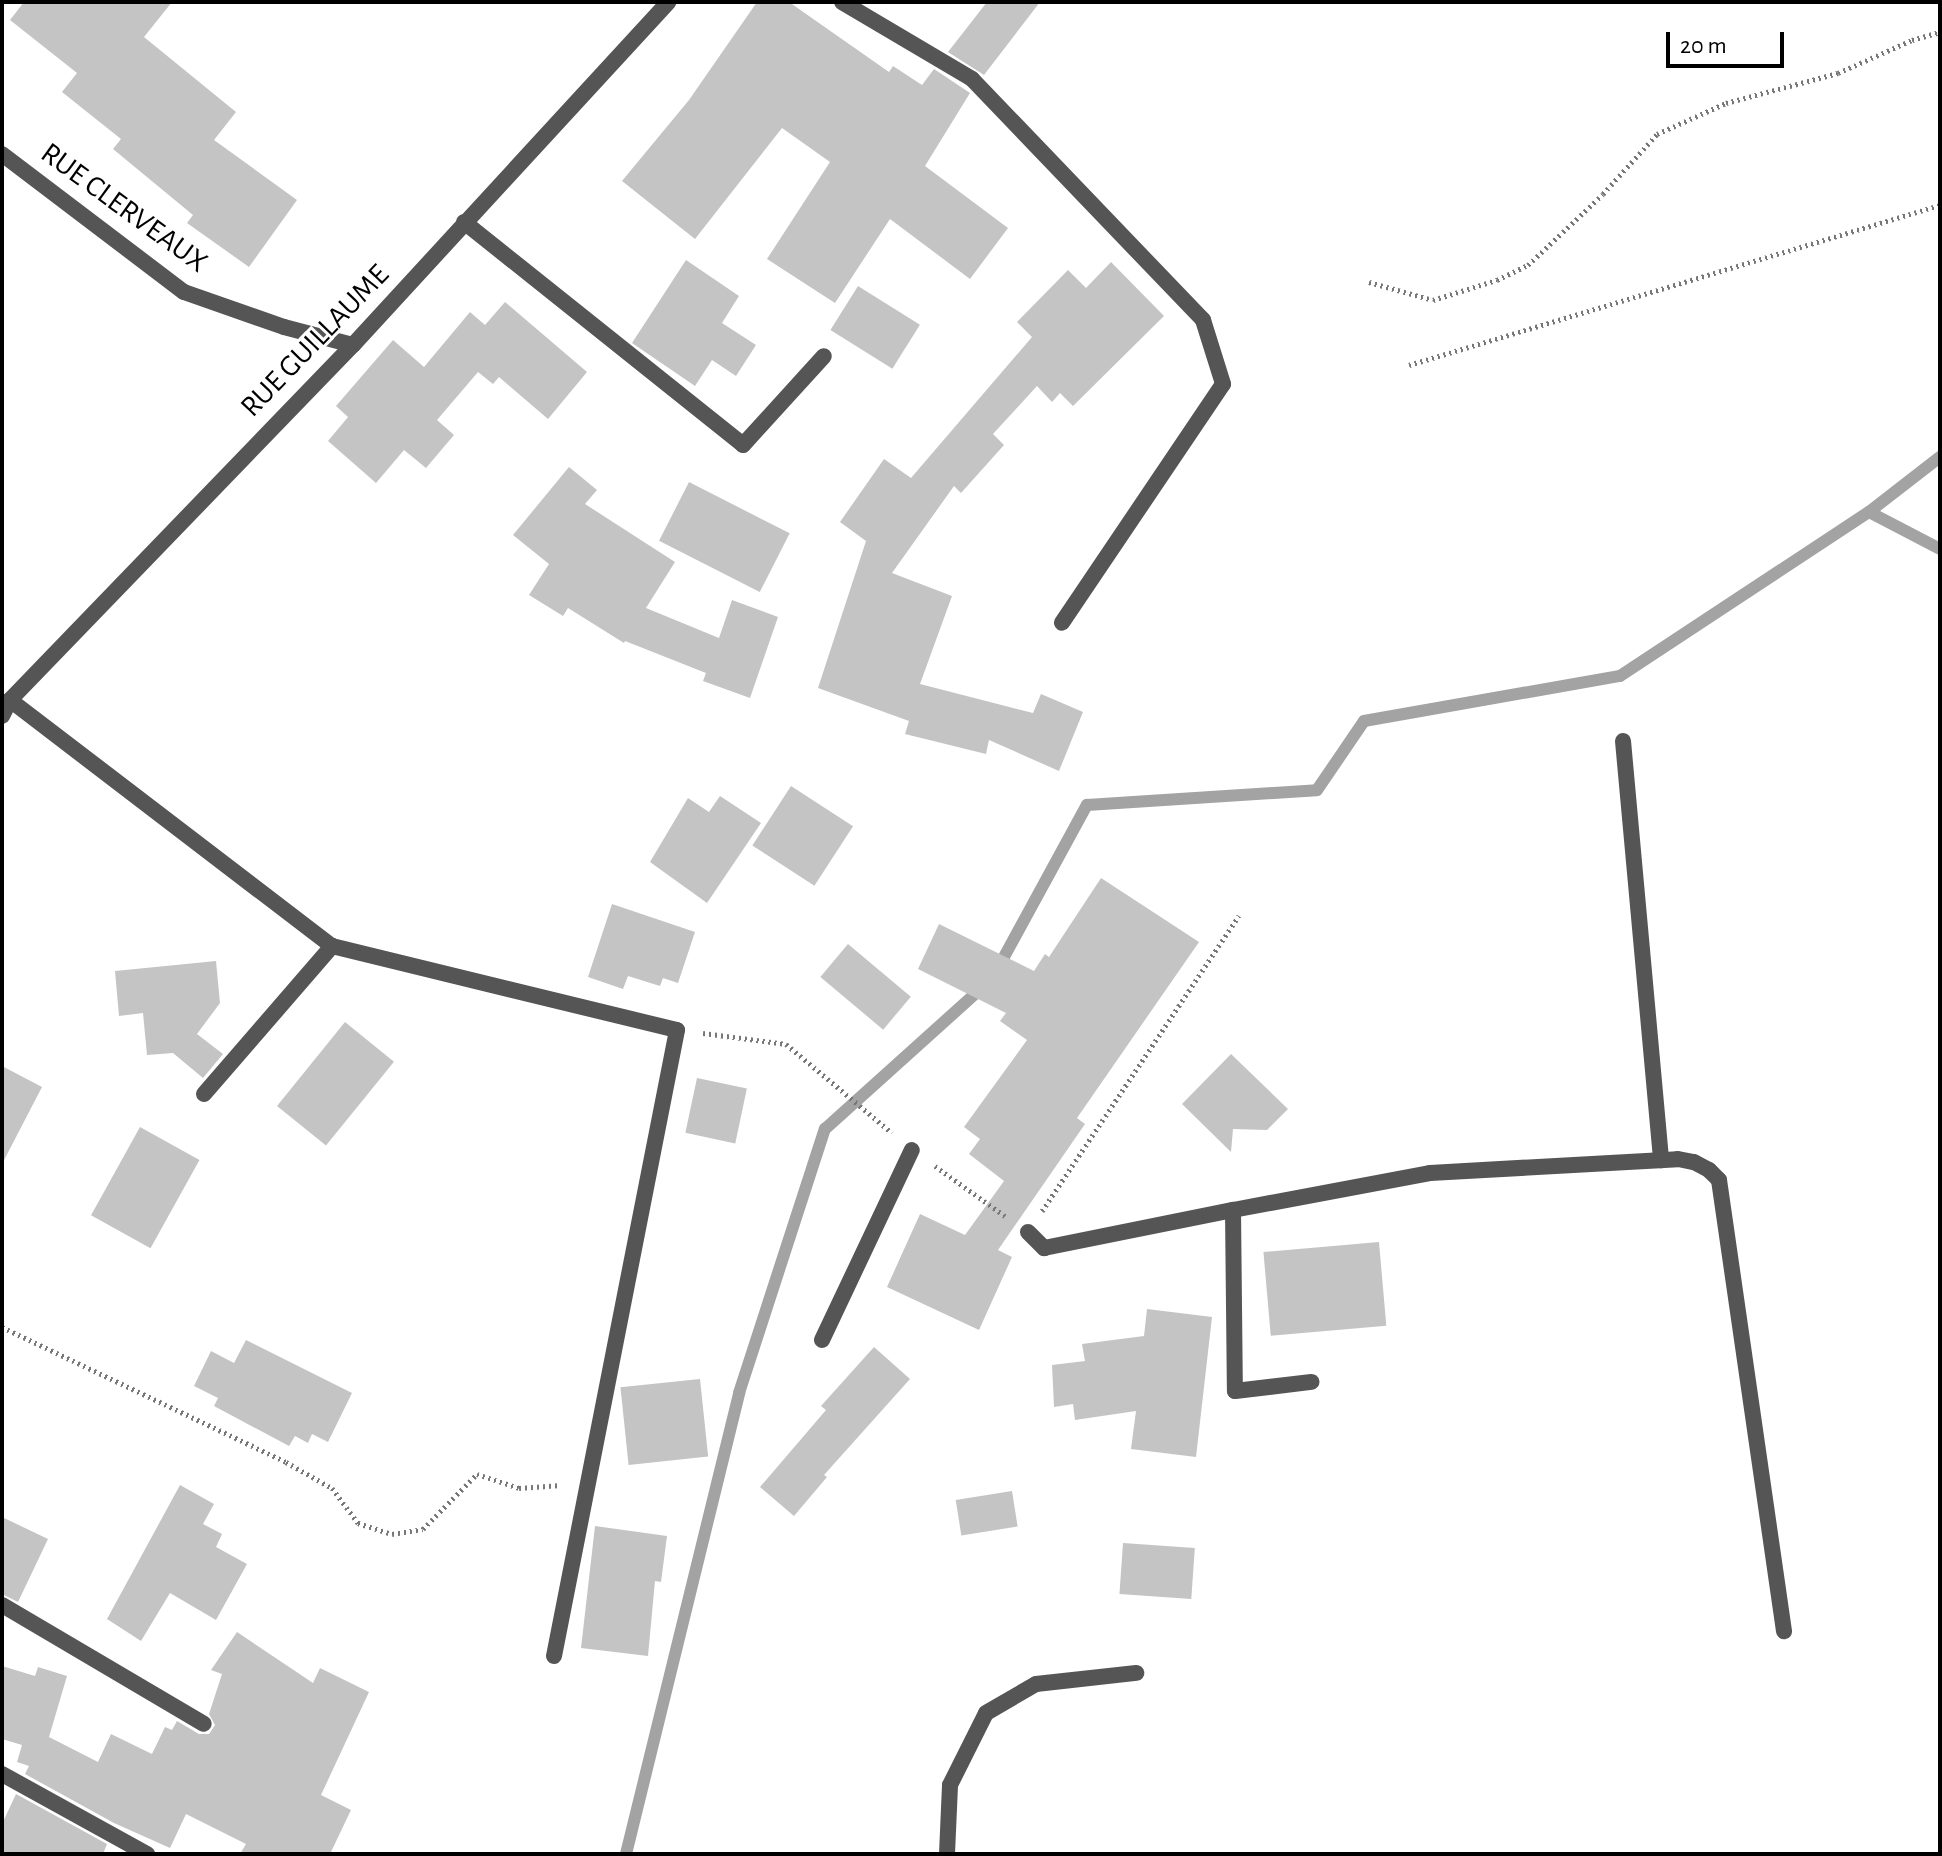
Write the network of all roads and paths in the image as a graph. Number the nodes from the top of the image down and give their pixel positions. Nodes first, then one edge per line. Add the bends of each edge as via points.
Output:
1 (668, 2) edge
2 (842, 2) edge
3 (1940, 32) edge
4 (2, 154) edge
5 (1940, 205) edge
6 (464, 222) junction
7 (1369, 282) dead end
8 (353, 345) junction
9 (824, 356) dead end
10 (1409, 365) dead end
11 (1062, 623) dead end
12 (10, 700) junction
13 (2, 716) edge
14 (1623, 741) dead end
15 (1239, 916) dead end
16 (332, 946) junction
17 (677, 1030) junction
18 (204, 1094) dead end
19 (912, 1150) junction
20 (1661, 1160) junction
21 (1233, 1210) junction
22 (1028, 1232) junction
23 (2, 1327) edge
24 (822, 1340) dead end
25 (1311, 1382) dead end
26 (587, 1483) junction
27 (2, 1605) edge
28 (1784, 1631) dead end
29 (554, 1656) dead end
30 (1136, 1673) dead end
31 (204, 1724) dead end
32 (2, 1774) edge
33 (147, 1854) edge
34 (947, 1854) edge

1 - 6 street, RUE GUILLAUME
2 - 11 street via 972,79 1203,320 1223,384
3 - 7 path via 1838,73 1726,103 1657,134 1528,265 1497,280 1433,300
4 - 8 street, RUE CLERVEAUX via 184,292
5 - 10 path
6 - 8 street, RUE GUILLAUME
6 - 9 street via 743,445
8 - 12 street, RUE GUILLAUME
12 - 13 street, RUE GUILLAUME
12 - 16 street
14 - 20 street
15 - 22 path
16 - 17 street
16 - 18 street
17 - 19 path via 786,1044
17 - 26 street
19 - 22 path
19 - 24 street
20 - 21 street via 1430,1173
20 - 28 street via 1694,1162 1719,1180
21 - 22 street via 1044,1248
21 - 25 street via 1235,1391
23 - 26 path via 286,1462 332,1488 358,1523 392,1534 423,1529 477,1474 519,1488
26 - 29 street
27 - 31 street
30 - 34 street via 1036,1684 986,1713 950,1785
32 - 33 street

